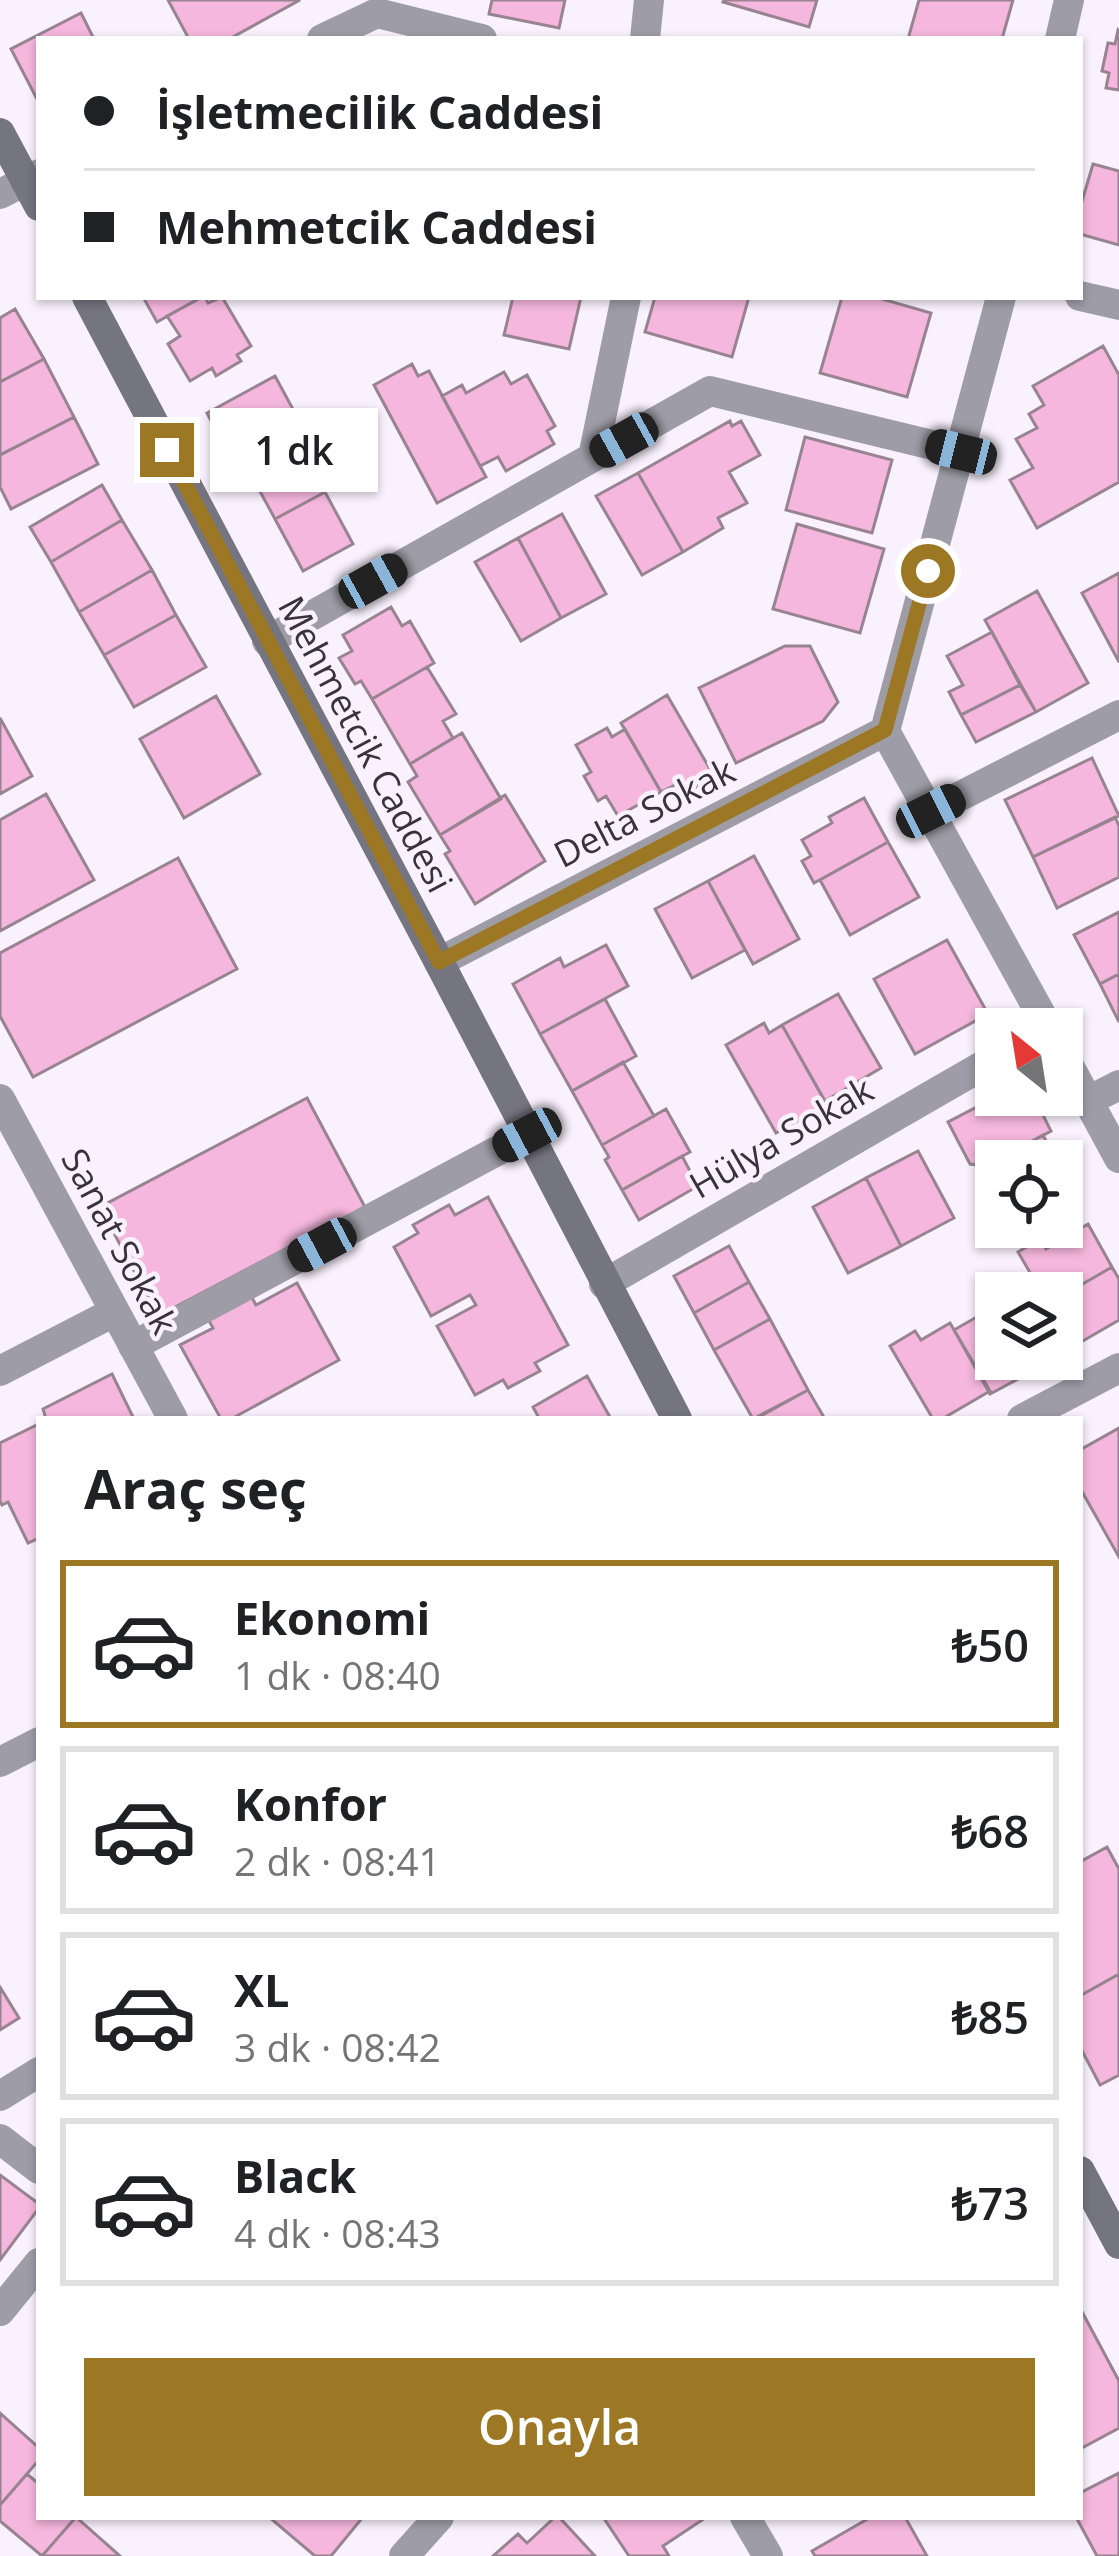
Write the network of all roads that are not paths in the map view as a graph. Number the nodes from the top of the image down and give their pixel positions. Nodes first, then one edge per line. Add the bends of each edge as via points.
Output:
1 (649, 0) edge
2 (1069, 0) edge
3 (374, 6) edge
4 (327, 36) edge
5 (472, 36) edge
6 (645, 36) edge
7 (1061, 36) edge
8 (0, 133) edge
9 (26, 189) edge
10 (1083, 297) edge
11 (89, 300) edge
12 (625, 300) edge
13 (1000, 300) edge
14 (1119, 305) edge
15 (961, 452) junction
16 (593, 457) junction
17 (267, 641) junction
18 (1119, 715) edge
19 (885, 730) junction
20 (931, 811) junction
21 (439, 962) junction
22 (1037, 1008) edge
23 (975, 1070) edge
24 (1119, 1084) edge
25 (1083, 1091) edge
26 (0, 1099) edge
27 (1088, 1100) junction
28 (527, 1135) junction
29 (1119, 1159) edge
30 (604, 1284) junction
31 (114, 1312) junction
32 (133, 1346) junction
33 (1119, 1368) edge
34 (0, 1372) edge
35 (171, 1416) edge
36 (675, 1416) edge
37 (1028, 1416) edge
38 (36, 1744) edge
39 (0, 1762) edge
40 (36, 2074) edge
41 (0, 2096) edge
42 (0, 2139) edge
43 (36, 2167) edge
44 (1083, 2176) edge
45 (1118, 2240) edge
46 (36, 2268) edge
47 (0, 2311) edge
48 (748, 2520) edge
49 (768, 2556) edge

1 - 6 street
2 - 7 street
3 - 4 street
3 - 5 street
8 - 9 main road
10 - 14 street
11 - 17 main road, Mehmetcik Caddesi
12 - 16 street
13 - 15 street
15 - 16 street via 710,391
15 - 19 street
16 - 17 street
17 - 21 main road, Mehmetcik Caddesi
18 - 20 street
19 - 20 street
19 - 21 street, Delta Sokak
20 - 22 street
21 - 28 main road, Mehmetcik Caddesi
23 - 30 street, Hülya Sokak
24 - 27 street
25 - 27 street
26 - 31 street, Sanat Sokak
27 - 29 street
28 - 30 main road, Mehmetcik Caddesi
28 - 32 street
30 - 36 main road, Mehmetcik Caddesi
31 - 32 street, Sanat Sokak
31 - 34 street
32 - 35 street, Sanat Sokak
33 - 37 street
38 - 39 street
40 - 41 street
42 - 43 street
44 - 45 main road
46 - 47 street
48 - 49 street

